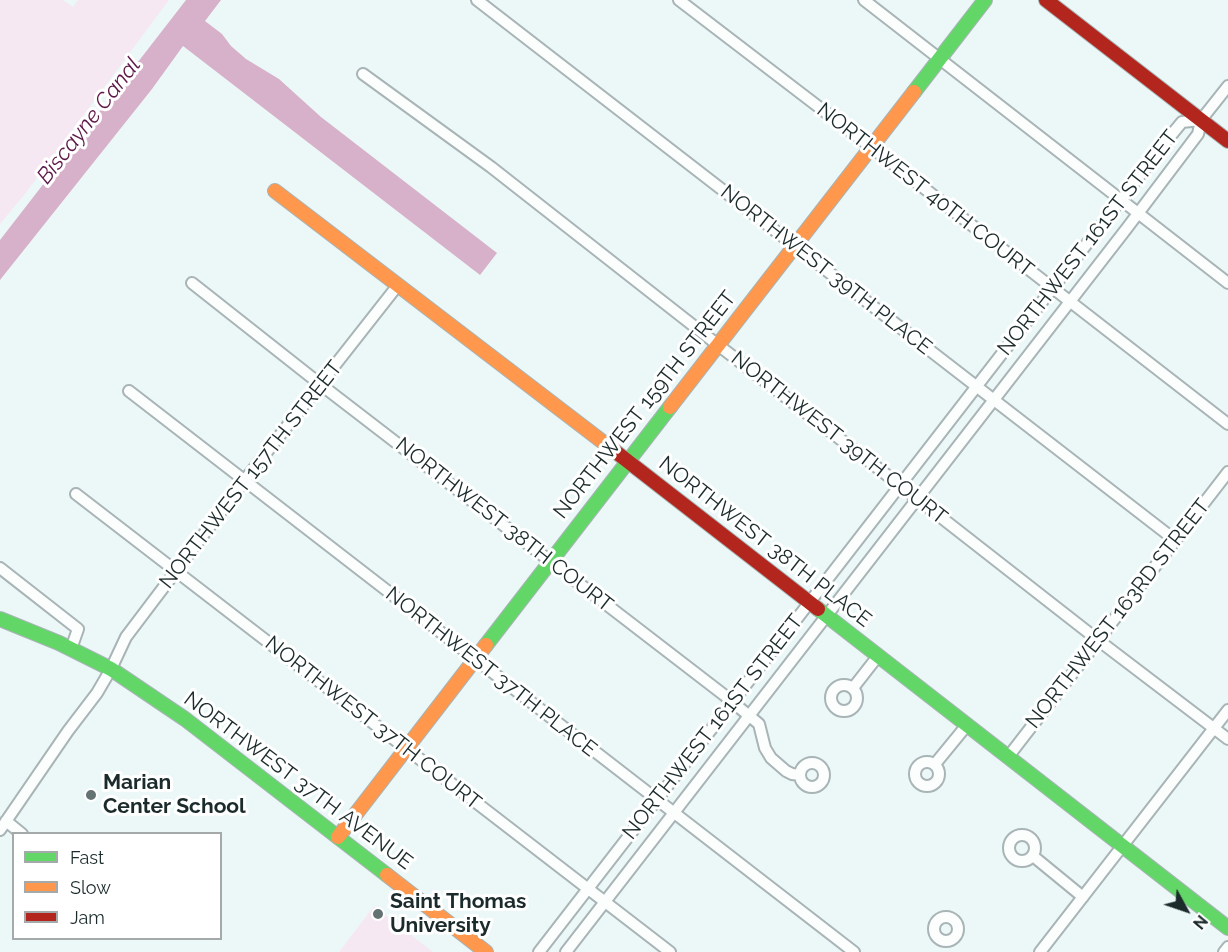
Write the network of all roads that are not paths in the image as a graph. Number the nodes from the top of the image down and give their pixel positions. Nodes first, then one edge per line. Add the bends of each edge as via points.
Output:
1 (477, 0) edge
2 (679, 0) edge
3 (864, 0) edge
4 (985, 0) edge
5 (1046, 0) edge
6 (940, 59) junction
7 (363, 74) dead end
8 (1228, 86) edge
9 (1201, 120) junction
10 (1228, 141) edge
11 (871, 147) junction
12 (275, 191) dead end
13 (1122, 200) junction
14 (1138, 212) junction
15 (795, 246) junction
16 (192, 283) dead end
17 (1228, 283) edge
18 (398, 285) junction
19 (1053, 288) junction
20 (1070, 301) junction
21 (718, 345) junction
22 (320, 384) junction
23 (977, 387) junction
24 (129, 391) dead end
25 (993, 400) junction
26 (1228, 424) edge
27 (627, 462) junction
28 (1228, 472) edge
29 (244, 481) junction
30 (900, 485) junction
31 (76, 494) dead end
32 (917, 498) junction
33 (1175, 540) junction
34 (551, 561) junction
35 (0, 568) edge
36 (177, 571) junction
37 (809, 604) junction
38 (826, 616) junction
39 (0, 619) edge
40 (1098, 640) junction
41 (71, 649) junction
42 (878, 656) junction
43 (475, 659) junction
44 (111, 669) junction
45 (853, 688) dead end
46 (733, 702) junction
47 (1228, 710) edge
48 (749, 716) junction
49 (967, 724) junction
50 (1214, 728) junction
51 (1228, 738) edge
52 (406, 748) junction
53 (1008, 757) junction
54 (934, 764) dead end
55 (800, 775) dead end
56 (657, 800) junction
57 (674, 813) junction
58 (3, 825) edge
59 (18, 832) edge
60 (338, 837) junction
61 (1122, 847) junction
62 (1033, 856) dead end
63 (589, 888) junction
64 (1083, 897) junction
65 (605, 901) junction
66 (1228, 928) edge
67 (1228, 947) edge
68 (486, 952) edge
69 (539, 952) edge
70 (566, 952) edge
71 (670, 952) edge
72 (854, 952) edge
73 (1040, 952) edge
74 (1224, 952) edge

1 - 15 street, NORTHWEST 39TH PLACE
2 - 11 street, NORTHWEST 40TH COURT
3 - 6 street
4 - 6 street, NORTHWEST 159TH STREET
5 - 9 street
6 - 11 street, NORTHWEST 159TH STREET
6 - 13 street
7 - 21 street, NORTHWEST 39TH COURT via 491,166
8 - 9 street
9 - 10 street
9 - 13 street, NORTHWEST 161ST STREET via 1182,122
9 - 14 street, NORTHWEST 161ST STREET via 1198,134
11 - 15 street, NORTHWEST 159TH STREET
11 - 19 street, NORTHWEST 40TH COURT
12 - 18 street, NORTHWEST 38TH PLACE
13 - 14 street
13 - 19 street, NORTHWEST 161ST STREET
14 - 17 street
14 - 20 street, NORTHWEST 161ST STREET
15 - 21 street, NORTHWEST 159TH STREET
15 - 23 street, NORTHWEST 39TH PLACE
16 - 22 street, NORTHWEST 38TH COURT
18 - 22 street, NORTHWEST 157TH STREET
18 - 27 street, NORTHWEST 38TH PLACE
19 - 20 street, NORTHWEST 40TH COURT
19 - 23 street, NORTHWEST 161ST STREET
20 - 25 street, NORTHWEST 161ST STREET
20 - 26 street, NORTHWEST 40TH COURT
21 - 27 street, NORTHWEST 159TH STREET
21 - 30 street, NORTHWEST 39TH COURT
22 - 29 street, NORTHWEST 157TH STREET
22 - 34 street, NORTHWEST 38TH COURT
23 - 25 street, NORTHWEST 39TH PLACE
23 - 30 street, NORTHWEST 161ST STREET
24 - 29 street, NORTHWEST 37TH PLACE
25 - 32 street, NORTHWEST 161ST STREET
25 - 33 street, NORTHWEST 39TH PLACE
27 - 34 street, NORTHWEST 159TH STREET
27 - 37 street, NORTHWEST 38TH PLACE
28 - 33 street, NORTHWEST 163RD STREET
29 - 36 street, NORTHWEST 157TH STREET
29 - 43 street, NORTHWEST 37TH PLACE
30 - 32 street, NORTHWEST 39TH COURT
30 - 37 street, NORTHWEST 161ST STREET
31 - 36 street, NORTHWEST 37TH COURT
32 - 38 street, NORTHWEST 161ST STREET
32 - 40 street, NORTHWEST 39TH COURT
33 - 40 street, NORTHWEST 163RD STREET
34 - 43 street, NORTHWEST 159TH STREET
34 - 46 street, NORTHWEST 38TH COURT
35 - 41 street via 78,629
36 - 44 street, NORTHWEST 157TH STREET via 126,637
36 - 52 street, NORTHWEST 37TH COURT
37 - 38 street, NORTHWEST 38TH PLACE
37 - 46 street, NORTHWEST 161ST STREET
38 - 42 street, NORTHWEST 38TH PLACE
38 - 48 street, NORTHWEST 161ST STREET
39 - 41 street, NORTHWEST 37TH AVENUE
40 - 50 street, NORTHWEST 39TH COURT
40 - 53 street, NORTHWEST 163RD STREET
41 - 44 street, NORTHWEST 37TH AVENUE
42 - 45 street
42 - 49 street, NORTHWEST 38TH PLACE
43 - 52 street, NORTHWEST 159TH STREET
43 - 56 street, NORTHWEST 37TH PLACE
44 - 58 street, NORTHWEST 157TH STREET
44 - 60 street, NORTHWEST 37TH AVENUE via 185,719
46 - 48 street, NORTHWEST 38TH COURT
46 - 56 street, NORTHWEST 161ST STREET
47 - 50 street
48 - 55 street, NORTHWEST 38TH COURT via 759,724 771,758 786,771
48 - 57 street, NORTHWEST 161ST STREET
49 - 53 street, NORTHWEST 38TH PLACE
49 - 54 street
50 - 51 street, NORTHWEST 39TH COURT
50 - 61 street
52 - 60 street, NORTHWEST 159TH STREET
52 - 63 street, NORTHWEST 37TH COURT
53 - 61 street, NORTHWEST 38TH PLACE
56 - 57 street, NORTHWEST 37TH PLACE
56 - 63 street, NORTHWEST 161ST STREET
57 - 65 street, NORTHWEST 161ST STREET
57 - 72 street, NORTHWEST 37TH PLACE
58 - 59 street
60 - 68 street, NORTHWEST 37TH AVENUE
61 - 64 street
61 - 66 street, NORTHWEST 38TH PLACE
62 - 64 street
63 - 65 street, NORTHWEST 37TH COURT
63 - 69 street, NORTHWEST 161ST STREET
64 - 73 street
65 - 70 street, NORTHWEST 161ST STREET
65 - 71 street, NORTHWEST 37TH COURT
67 - 74 street

